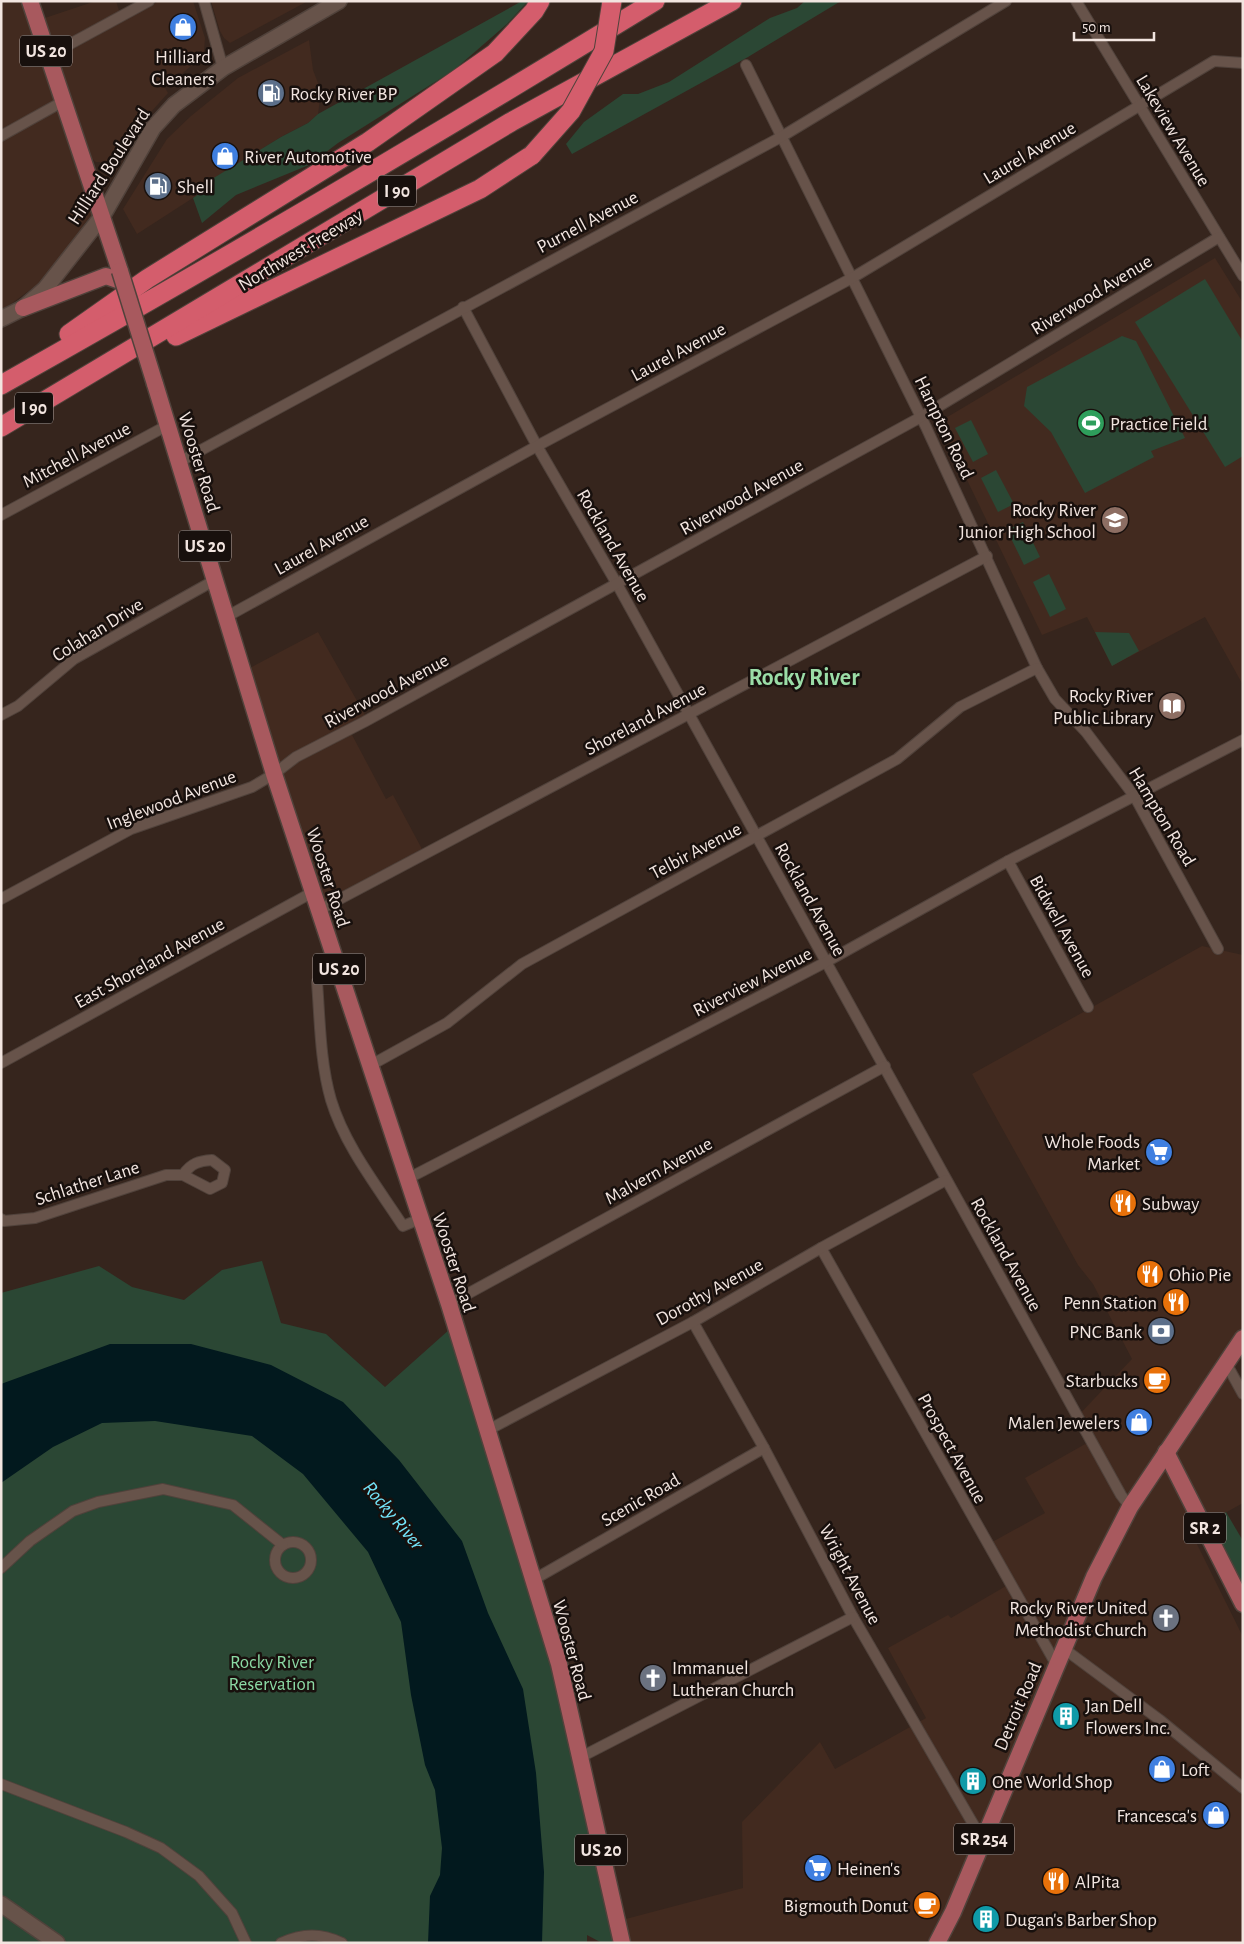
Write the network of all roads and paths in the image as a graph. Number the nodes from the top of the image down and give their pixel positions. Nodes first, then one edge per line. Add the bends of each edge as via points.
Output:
1 (30, 1) edge
2 (149, 1) edge
3 (204, 1) edge
4 (338, 1) edge
5 (540, 1) edge
6 (612, 1) edge
7 (654, 1) edge
8 (732, 1) edge
9 (1006, 1) edge
10 (1076, 1) edge
11 (48, 56) junction
12 (1243, 63) edge
13 (746, 65) dead end
14 (223, 68) junction
15 (62, 102) junction
16 (1139, 106) junction
17 (1, 136) edge
18 (781, 137) junction
19 (103, 215) junction
20 (1219, 237) junction
21 (116, 276) junction
22 (1243, 276) edge
23 (852, 278) junction
24 (464, 307) junction
25 (23, 308) junction
26 (1, 319) edge
27 (1, 384) edge
28 (67, 389) junction
29 (921, 417) junction
30 (168, 425) junction
31 (1, 427) edge
32 (537, 446) junction
33 (179, 462) junction
34 (1, 515) edge
35 (987, 556) junction
36 (215, 580) junction
37 (617, 584) junction
38 (226, 617) junction
39 (1037, 668) junction
40 (688, 714) junction
41 (1, 715) edge
42 (1243, 740) edge
43 (274, 774) junction
44 (1135, 797) junction
45 (756, 837) junction
46 (1008, 861) junction
47 (313, 892) junction
48 (1, 899) edge
49 (319, 910) junction
50 (1218, 949) dead end
51 (826, 962) junction
52 (338, 967) junction
53 (1088, 1007) dead end
54 (1, 1063) edge
55 (371, 1065) junction
56 (885, 1066) junction
57 (183, 1175) dead end
58 (408, 1179) junction
59 (946, 1180) junction
60 (1, 1219) edge
61 (420, 1219) junction
62 (821, 1248) junction
63 (449, 1304) junction
64 (693, 1322) junction
65 (1243, 1338) edge
66 (1226, 1363) junction
67 (1243, 1394) edge
68 (488, 1430) junction
69 (764, 1448) junction
70 (1166, 1452) junction
71 (1130, 1507) junction
72 (283, 1545) dead end
73 (1, 1568) edge
74 (533, 1580) junction
75 (1243, 1604) edge
76 (853, 1616) junction
77 (1063, 1648) junction
78 (1056, 1664) junction
79 (579, 1758) junction
80 (1, 1784) edge
81 (1243, 1788) edge
82 (983, 1841) junction
83 (1, 1904) edge
84 (58, 1943) edge
85 (246, 1943) edge
86 (281, 1943) edge
87 (342, 1943) edge
88 (622, 1943) edge
89 (937, 1943) edge

1 - 11 main road, Wooster Road / US 20
2 - 11 street
3 - 14 street
4 - 14 main road, Hilliard Boulevard
5 - 27 highway via 495,53 368,142 148,279
6 - 28 highway, bridge via 604,51 571,111 532,155 480,188
7 - 27 highway, Northwest Freeway / I 90 via 179,285
8 - 28 highway, Northwest Freeway / I 90 via 511,122
9 - 18 street, Purnell Avenue
10 - 16 street, Lakeview Avenue
11 - 15 main road, Wooster Road / US 20
12 - 16 street, Laurel Avenue via 1214,62
13 - 18 street, Hampton Road
14 - 19 main road, Hilliard Boulevard via 174,105 152,128
15 - 17 street
15 - 19 main road, Wooster Road / US 20
16 - 20 street, Lakeview Avenue
16 - 23 street, Laurel Avenue
18 - 23 street, Hampton Road
18 - 24 street, Purnell Avenue
19 - 21 main road, Wooster Road / US 20
19 - 25 main road, Hilliard Boulevard via 45,289
20 - 22 street, Lakeview Avenue
20 - 29 street, Riverwood Avenue
21 - 25 main road
21 - 30 main road, Wooster Road / US 20, bridge
23 - 29 street, Hampton Road
23 - 32 street, Laurel Avenue
24 - 32 street, Rockland Avenue
24 - 33 street, Purnell Avenue
25 - 26 main road, Hilliard Boulevard
28 - 31 highway, Northwest Freeway / I 90
29 - 35 street, Hampton Road
29 - 37 street, Riverwood Avenue
30 - 33 main road, Wooster Road / US 20
30 - 34 street, Mitchell Avenue
32 - 37 street, Rockland Avenue
32 - 38 street, Laurel Avenue
33 - 36 main road, Wooster Road / US 20
35 - 39 street, Hampton Road
35 - 40 street, Shoreland Avenue
36 - 38 main road, Wooster Road / US 20
36 - 41 street, Colahan Drive via 74,659 18,706
37 - 40 street, Rockland Avenue
37 - 43 street, Riverwood Avenue via 296,757
38 - 43 main road, Wooster Road / US 20
39 - 44 street, Hampton Road via 1054,699 1086,732
39 - 45 street, Telbir Avenue via 960,707 897,760
40 - 45 street, Rockland Avenue
40 - 49 street, Shoreland Avenue
42 - 44 street, Riverview Avenue
43 - 47 main road, Wooster Road / US 20
43 - 48 street, Inglewood Avenue via 252,787 131,829
44 - 46 street, Riverview Avenue
44 - 50 street, Hampton Road
45 - 51 street, Rockland Avenue
45 - 55 street, Telbir Avenue via 522,964 447,1024
46 - 51 street, Riverview Avenue
46 - 53 street, Bidwell Avenue
47 - 49 main road, Wooster Road / US 20
47 - 54 street, East Shoreland Avenue
49 - 52 main road, Wooster Road / US 20
51 - 56 street, Rockland Avenue
51 - 58 street, Riverview Avenue
52 - 55 main road, Wooster Road / US 20
52 - 61 street via 317,982 331,1099 354,1153 403,1226
55 - 58 main road, Wooster Road / US 20
56 - 59 street, Rockland Avenue
56 - 63 street, Malvern Avenue
57 - 60 street, Schlather Lane via 166,1175 35,1218
58 - 61 main road, Wooster Road / US 20
59 - 62 street, Dorothy Avenue
59 - 71 street, Rockland Avenue
61 - 63 main road, Wooster Road / US 20
62 - 64 street, Dorothy Avenue
62 - 78 street, Prospect Avenue
63 - 68 main road, Wooster Road / US 20
64 - 68 street, Dorothy Avenue
64 - 69 street, Wright Avenue
65 - 66 main road, Detroit Road
66 - 67 street
66 - 70 main road, Detroit Road
68 - 74 main road, Wooster Road / US 20
69 - 74 street, Scenic Road
69 - 76 street, Wright Avenue
70 - 71 main road, Detroit Road / SR 254
70 - 75 main road, SR 2
71 - 77 main road, Detroit Road / SR 254
72 - 73 street via 233,1505 163,1489 98,1502 73,1512 30,1541
74 - 79 main road, Wooster Road / US 20 via 559,1664
76 - 79 street
76 - 82 street, Wright Avenue
77 - 78 main road, Detroit Road / SR 254
77 - 81 street via 1160,1720
78 - 82 main road, Detroit Road / SR 254
79 - 88 main road, Wooster Road / US 20
80 - 85 street via 161,1848 199,1876 232,1913
82 - 89 main road, Detroit Road / SR 254
83 - 84 main road
86 - 87 street via 306,1936 326,1936

